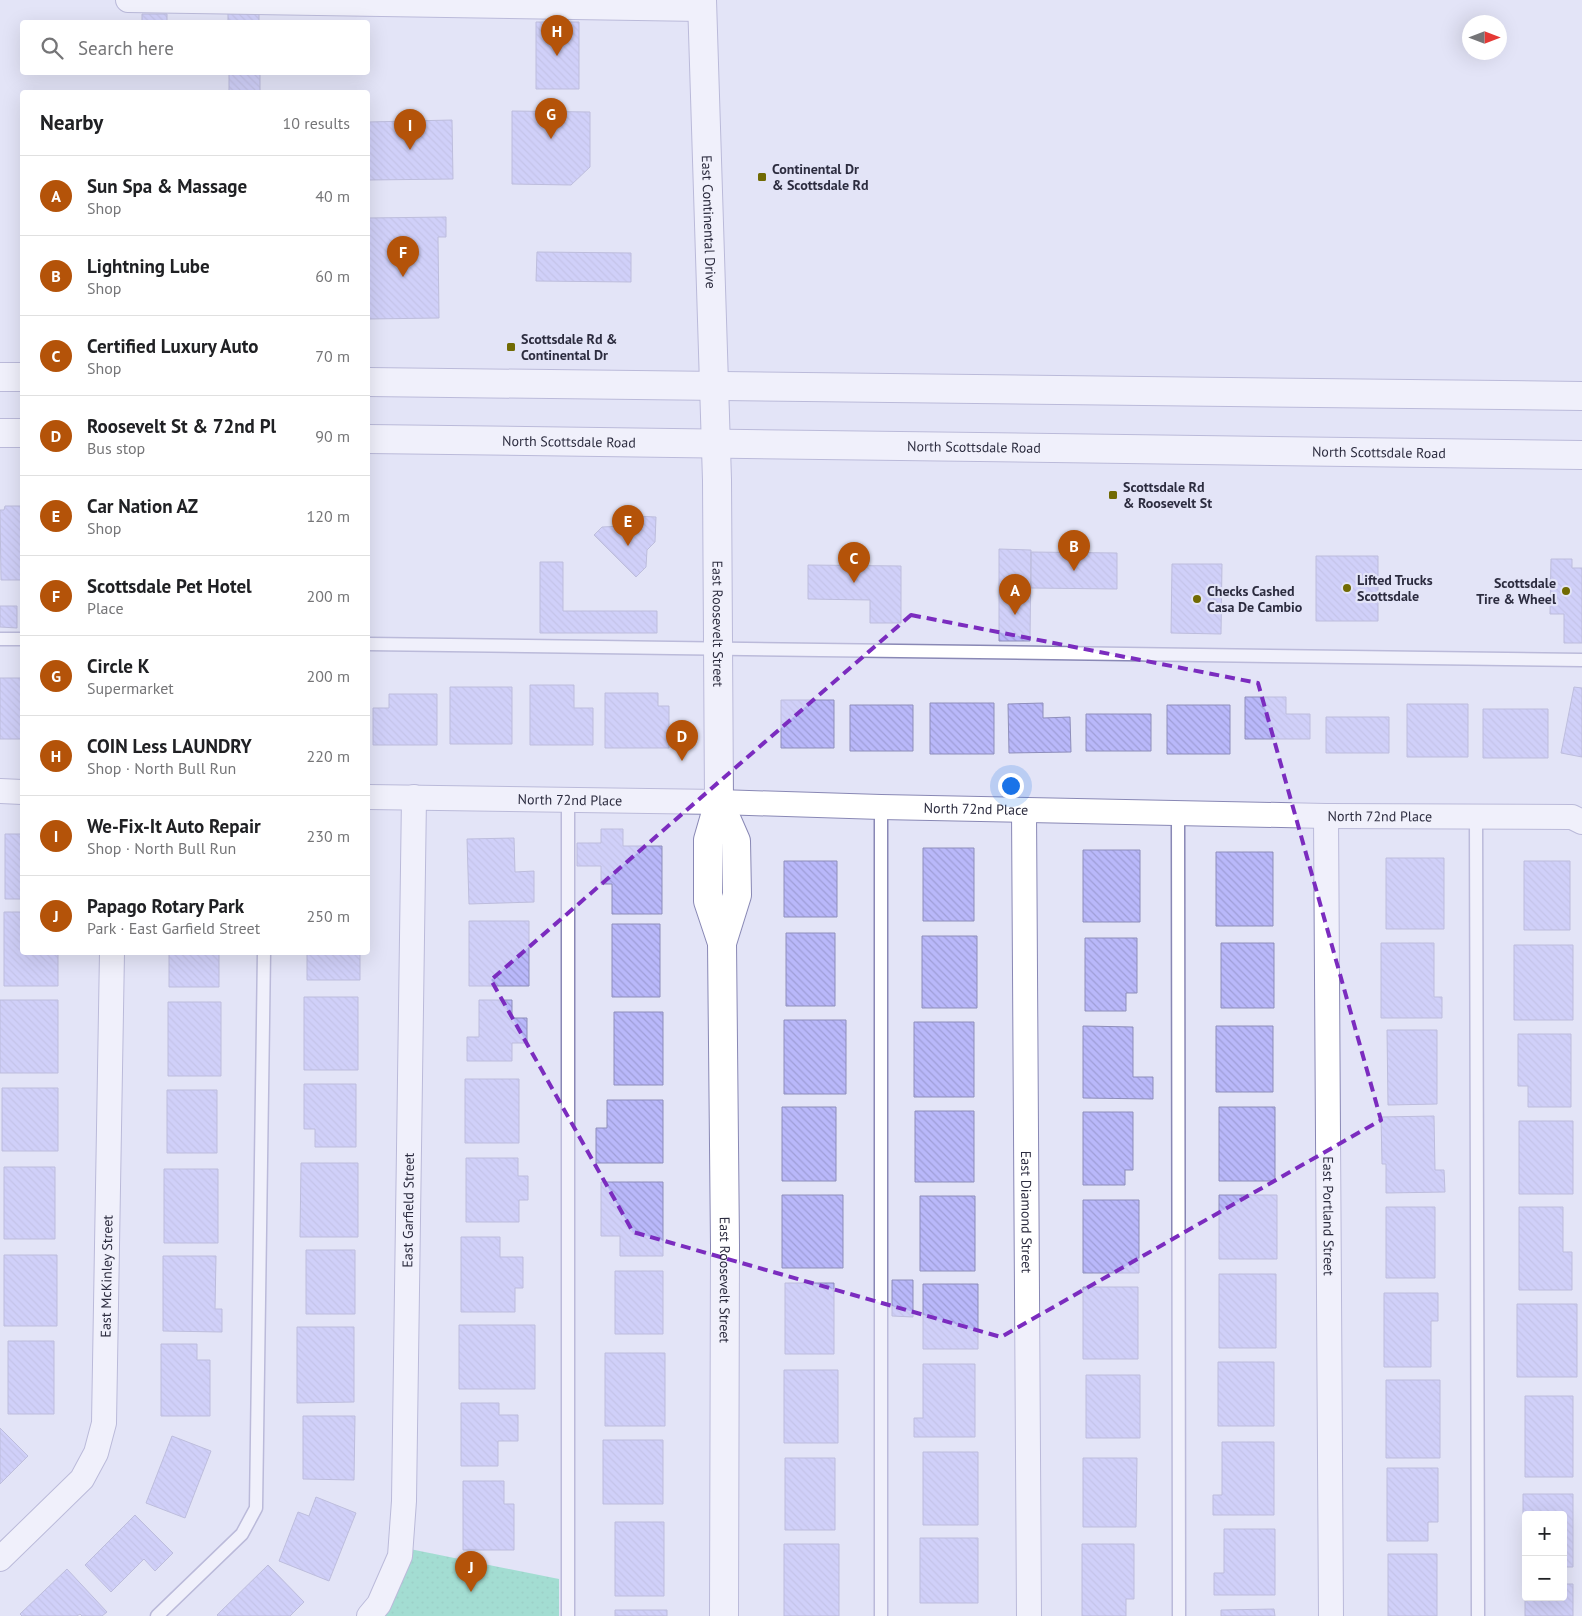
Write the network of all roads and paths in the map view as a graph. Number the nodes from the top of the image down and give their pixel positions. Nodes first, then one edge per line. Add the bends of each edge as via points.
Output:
1 (128, 0) edge
2 (702, 4) edge
3 (0, 377) edge
4 (20, 378) edge
5 (370, 382) edge
6 (714, 386) junction
7 (1582, 396) edge
8 (0, 433) edge
9 (20, 433) edge
10 (370, 439) edge
11 (716, 444) junction
12 (1582, 455) edge
13 (0, 639) edge
14 (20, 639) edge
15 (370, 644) edge
16 (718, 650) junction
17 (1582, 660) edge
18 (0, 791) edge
19 (20, 792) edge
20 (370, 797) edge
21 (414, 797) junction
22 (568, 800) junction
23 (719, 802) junction
24 (880, 807) junction
25 (1024, 810) junction
26 (1178, 813) junction
27 (1326, 816) junction
28 (1476, 816) junction
29 (1582, 822) edge
30 (112, 955) edge
31 (264, 955) edge
32 (0, 1559) edge
33 (157, 1616) edge
34 (368, 1616) edge
35 (568, 1616) edge
36 (724, 1616) edge
37 (881, 1616) edge
38 (1028, 1616) edge
39 (1179, 1616) edge
40 (1332, 1616) edge
41 (1478, 1616) edge

1 - 2 street
2 - 6 main road, East Continental Drive
3 - 4 main road
5 - 6 main road
6 - 7 main road
6 - 11 main road, East Continental Drive
8 - 9 main road
10 - 11 main road, North Scottsdale Road
11 - 12 main road, North Scottsdale Road
11 - 16 main road, East Roosevelt Street
13 - 14 lane
15 - 16 lane
16 - 17 lane
16 - 23 main road, East Roosevelt Street
18 - 19 street
20 - 21 street, North 72nd Place
21 - 22 street, North 72nd Place
21 - 34 street, East Garfield Street via 404,1501 400,1556 378,1604
22 - 23 street, North 72nd Place
22 - 35 lane
23 - 24 street, North 72nd Place
23 - 36 main road, East Roosevelt Street via 736,841 737,895 722,943
24 - 25 street, North 72nd Place
24 - 37 lane
25 - 26 street, North 72nd Place
25 - 38 street, East Diamond Street
26 - 27 street, North 72nd Place
26 - 39 lane
27 - 28 street, North 72nd Place
27 - 40 street, East Portland Street
28 - 29 street, North 72nd Place via 1572,817
28 - 41 lane
30 - 32 street, East McKinley Street via 104,1423 96,1453 82,1479
31 - 33 lane via 256,1508 242,1534

